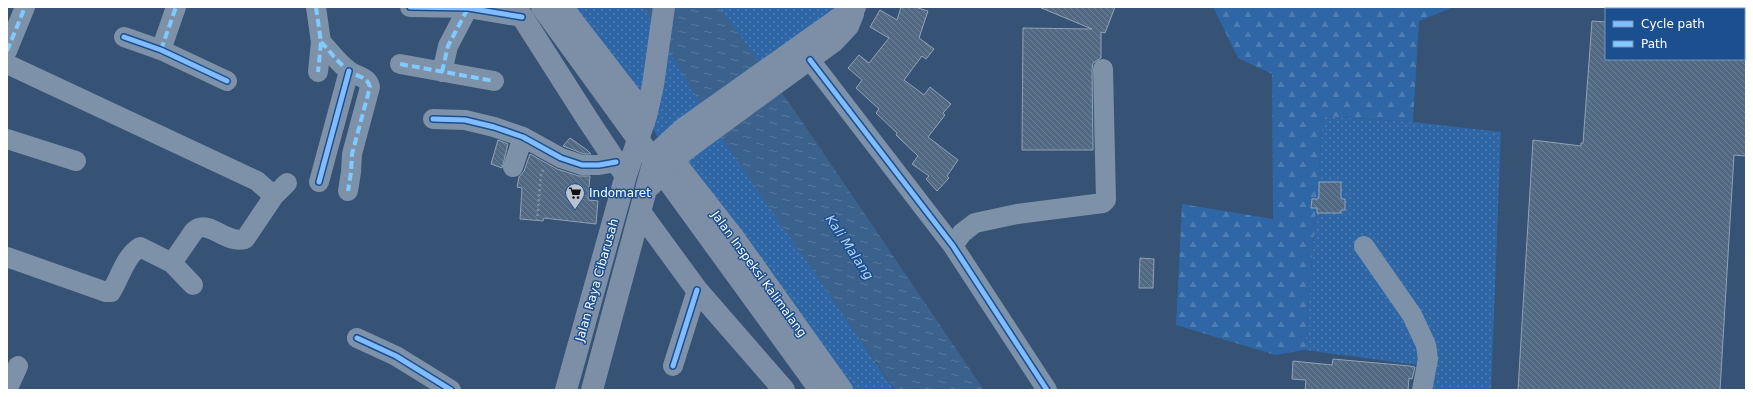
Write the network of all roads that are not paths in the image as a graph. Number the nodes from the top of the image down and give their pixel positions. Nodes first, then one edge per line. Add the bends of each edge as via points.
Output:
1 (25, 7) edge
2 (176, 7) edge
3 (316, 7) edge
4 (410, 7) edge
5 (542, 7) edge
6 (562, 7) edge
7 (664, 7) edge
8 (856, 7) edge
9 (468, 8) junction
10 (525, 10) edge
11 (124, 37) dead end
12 (321, 42) junction
13 (161, 50) junction
14 (7, 51) edge
15 (810, 60) junction
16 (7, 64) edge
17 (400, 64) dead end
18 (1104, 69) dead end
19 (781, 70) junction
20 (349, 71) junction
21 (318, 72) dead end
22 (442, 72) junction
23 (227, 81) dead end
24 (494, 81) dead end
25 (646, 116) junction
26 (433, 119) dead end
27 (688, 136) junction
28 (523, 137) junction
29 (7, 139) edge
30 (673, 160) junction
31 (76, 161) dead end
32 (513, 167) dead end
33 (621, 168) junction
34 (319, 182) dead end
35 (348, 190) dead end
36 (642, 203) junction
37 (953, 246) junction
38 (1364, 246) dead end
39 (7, 257) edge
40 (172, 263) junction
41 (193, 285) dead end
42 (697, 290) junction
43 (357, 338) dead end
44 (18, 366) dead end
45 (673, 366) dead end
46 (7, 390) edge
47 (451, 390) edge
48 (566, 390) edge
49 (592, 390) edge
50 (784, 390) edge
51 (820, 390) edge
52 (842, 390) edge
53 (1047, 390) edge
54 (1422, 390) edge

1 - 14 street
2 - 13 street
3 - 12 street
4 - 9 street
5 - 51 main road, bridge
6 - 25 main road
7 - 25 main road, Jalan Raya Cibarusah
8 - 15 main road, Jalan Raya Cibarusah via 842,34
8 - 19 main road, Jalan Raya Cibarusah
9 - 10 street
9 - 22 street via 448,46
10 - 33 main road
11 - 13 street
12 - 20 street
12 - 21 street
13 - 23 street
15 - 19 main road, Jalan Raya Cibarusah
15 - 37 street
16 - 40 street via 256,181 281,190 245,239 232,240 205,226 199,227
17 - 22 street
18 - 37 street via 1106,200 1102,203 1017,214 975,223 962,233
19 - 27 main road, Jalan Raya Cibarusah
20 - 34 street
20 - 35 street via 364,78 370,87 352,154
22 - 24 street
25 - 33 main road, Jalan Raya Cibarusah
26 - 28 street via 465,120
27 - 30 main road, Jalan Raya Cibarusah
27 - 36 main road, Jalan Raya Cibarusah via 658,152
28 - 32 street
28 - 33 street via 561,158 582,165
29 - 31 street
30 - 36 main road, Jalan Raya Cibarusah via 649,188
30 - 52 main road, Jalan Inspeksi Kalimalang via 734,238
33 - 48 main road, Jalan Raya Cibarusah
36 - 42 main road
36 - 49 main road, Jalan Raya Cibarusah
37 - 53 street
38 - 54 street via 1412,315 1426,345 1428,359
39 - 40 street via 106,292 111,292 134,251 140,247
40 - 41 street
42 - 45 street
42 - 50 main road
43 - 47 street via 396,356
44 - 46 street

